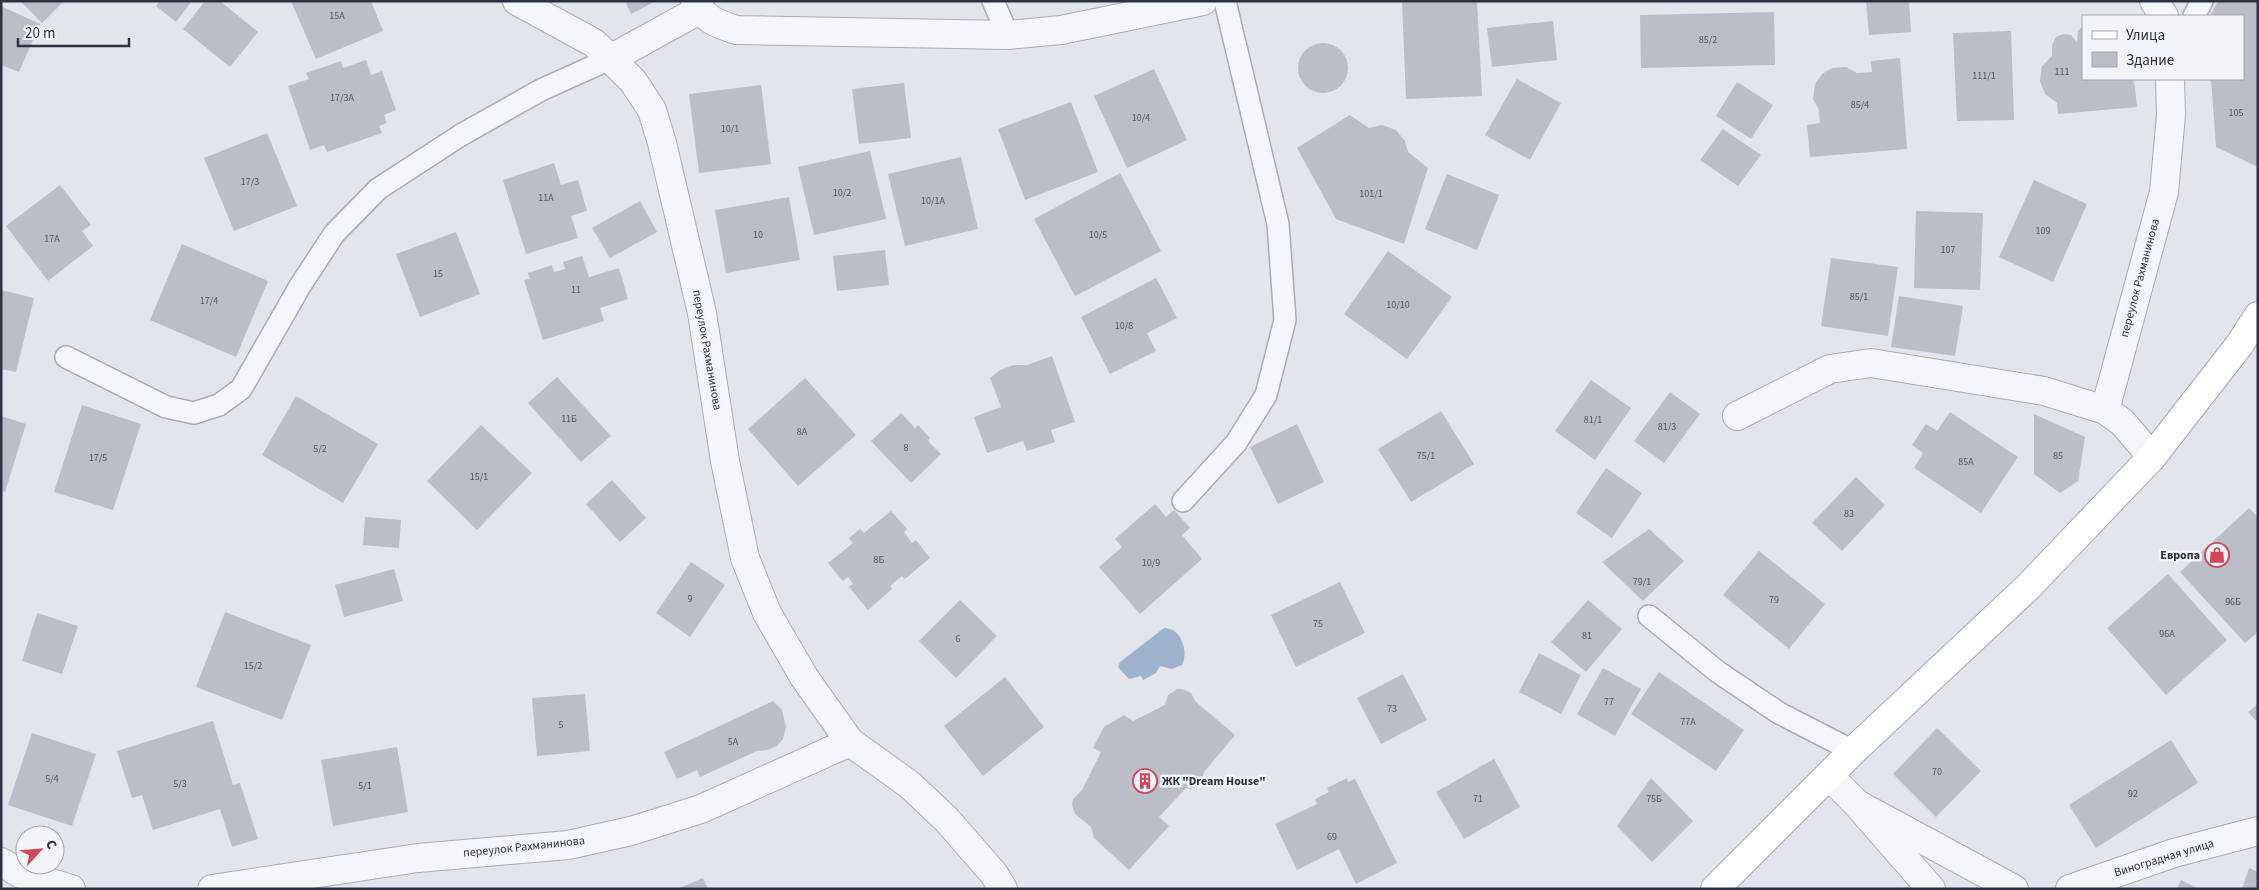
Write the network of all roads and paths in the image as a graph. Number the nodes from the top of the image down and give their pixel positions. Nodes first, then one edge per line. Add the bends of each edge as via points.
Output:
1 (517, 1) edge
2 (993, 1) edge
3 (1203, 1) edge
4 (1225, 1) edge
5 (2154, 1) edge
6 (2202, 1) edge
7 (697, 6) edge
8 (2163, 15) edge
9 (2195, 15) edge
10 (1008, 35) junction
11 (612, 58) junction
12 (2170, 80) edge
13 (2258, 316) edge
14 (66, 357) dead end
15 (2105, 410) junction
16 (1737, 416) dead end
17 (2152, 457) junction
18 (1183, 501) dead end
19 (1649, 616) dead end
20 (850, 742) junction
21 (1854, 751) junction
22 (1830, 777) junction
23 (1857, 804) junction
24 (2258, 831) edge
25 (1, 862) edge
26 (71, 889) edge
27 (212, 889) edge
28 (1003, 889) edge
29 (1715, 889) edge
30 (1931, 889) edge
31 (2014, 889) edge
32 (2070, 889) edge

1 - 11 street, переулок Рахманинова via 594,43
2 - 10 lane
3 - 10 street via 1061,30
4 - 18 lane via 1278,224 1285,320 1266,394 1236,443
5 - 8 street
6 - 9 lane
7 - 10 street via 715,23 736,30
7 - 11 street
11 - 14 lane via 541,90 461,134 378,188 334,234 241,389 219,405 194,413 166,408
11 - 20 street, переулок Рахманинова via 633,81 652,110 662,143 702,313 725,461 745,558 767,613 804,677
12 - 15 street, переулок Рахманинова via 2171,115 2164,192
13 - 17 main road
15 - 16 street via 2044,391 1871,362 1830,369
15 - 17 street via 2122,422
17 - 21 main road via 2028,587
19 - 21 lane via 1718,672 1779,713
20 - 27 street, переулок Рахманинова via 701,809 630,831 568,845 418,858
20 - 28 street, переулок Рахманинова via 910,785 947,820
21 - 22 main road
22 - 23 street
22 - 29 main road
23 - 30 street
23 - 31 street
24 - 32 street, Виноградная улица via 2174,853
25 - 26 street via 21,874

